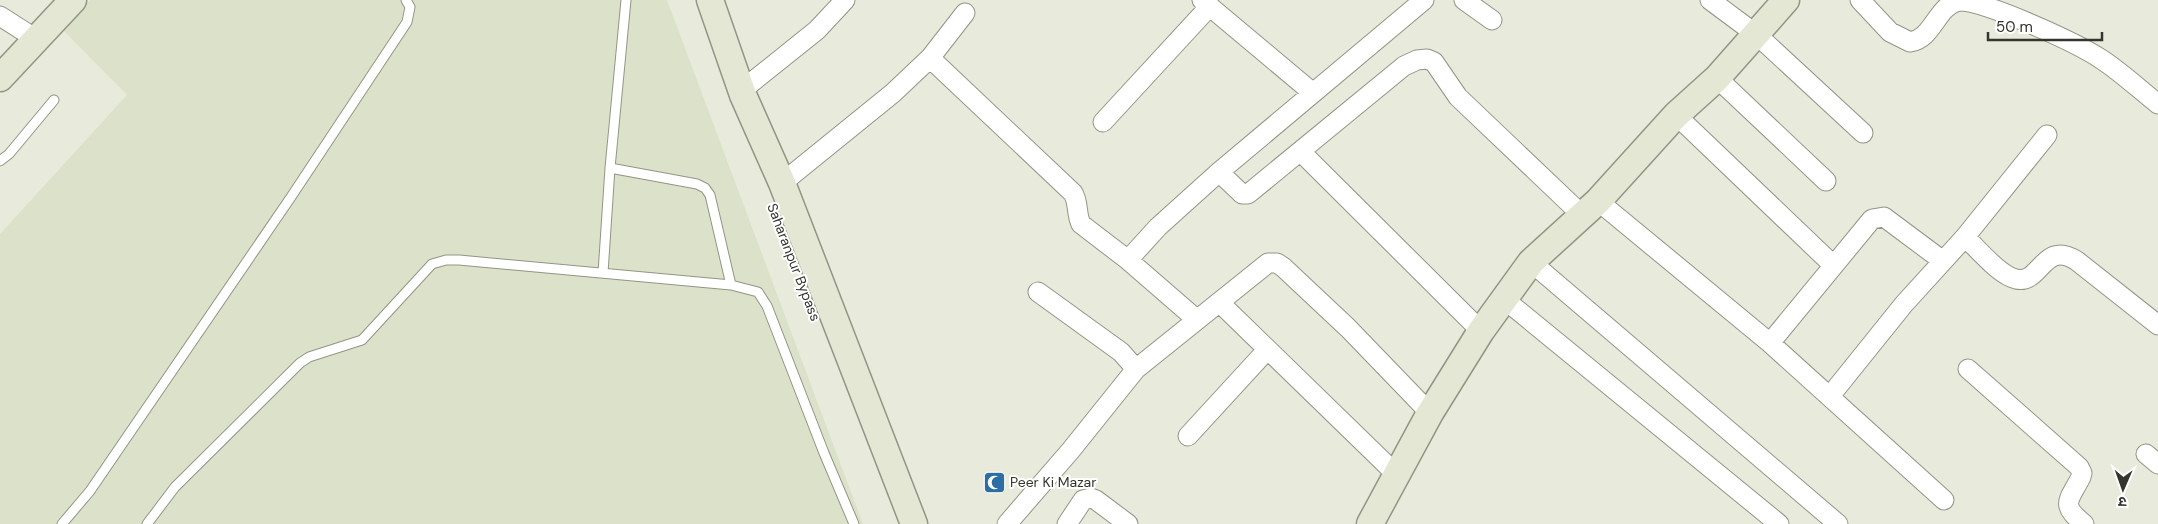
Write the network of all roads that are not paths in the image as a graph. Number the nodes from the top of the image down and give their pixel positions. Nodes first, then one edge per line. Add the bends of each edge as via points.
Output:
1 (74, 0) edge
2 (406, 0) edge
3 (626, 0) edge
4 (692, 0) edge
5 (710, 0) edge
6 (845, 0) edge
7 (1424, 0) edge
8 (1464, 0) edge
9 (1710, 0) edge
10 (1786, 0) edge
11 (1860, 0) edge
12 (1206, 3) edge
13 (966, 13) dead end
14 (0, 16) edge
15 (1492, 20) dead end
16 (1757, 34) junction
17 (36, 39) junction
18 (930, 58) junction
19 (0, 78) edge
20 (1716, 78) junction
21 (741, 91) junction
22 (1313, 93) junction
23 (54, 100) dead end
24 (2158, 104) edge
25 (1676, 115) junction
26 (1103, 122) dead end
27 (1863, 133) dead end
28 (2047, 135) dead end
29 (1300, 152) junction
30 (0, 160) edge
31 (610, 168) junction
32 (1219, 172) junction
33 (1826, 181) dead end
34 (782, 184) junction
35 (1590, 208) junction
36 (1965, 237) junction
37 (1128, 260) junction
38 (1943, 261) junction
39 (1531, 262) junction
40 (1833, 265) junction
41 (603, 273) junction
42 (731, 286) junction
43 (1038, 292) dead end
44 (1504, 299) junction
45 (1220, 303) junction
46 (1196, 319) junction
47 (2158, 325) edge
48 (1481, 330) junction
49 (1770, 343) junction
50 (1267, 350) junction
51 (1136, 369) junction
52 (1968, 369) dead end
53 (1830, 396) junction
54 (1430, 413) junction
55 (1188, 436) dead end
56 (1397, 475) junction
57 (1944, 500) dead end
58 (2074, 521) edge
59 (62, 524) edge
60 (147, 524) edge
61 (854, 524) edge
62 (896, 524) edge
63 (914, 524) edge
64 (1007, 524) edge
65 (1067, 524) edge
66 (1128, 524) edge
67 (1370, 524) edge
68 (1779, 524) edge
69 (1838, 524) edge

1 - 17 main road
2 - 59 lane via 410,7 407,22 90,491
3 - 31 lane
4 - 62 main road, Saharanpur Bypass
5 - 21 main road
6 - 21 street via 817,30
7 - 22 street
8 - 15 street
9 - 16 street
10 - 16 main road
11 - 24 street via 1890,32 1910,42 1921,39 1950,4 1963,0 1984,3 2101,59
12 - 22 street
12 - 26 street
13 - 18 street
14 - 17 street
16 - 20 main road
16 - 27 street
17 - 19 main road
18 - 34 street via 893,93
18 - 37 street via 1072,193 1078,203 1081,224
20 - 25 main road
20 - 33 street
21 - 34 main road
22 - 32 street
23 - 30 lane via 9,154
25 - 35 main road
25 - 40 street
28 - 36 street
29 - 32 street via 1245,195
29 - 35 street via 1404,66 1426,59 1434,62 1458,97
29 - 48 street
31 - 41 lane
31 - 42 lane via 690,182 705,188 710,194
32 - 37 street via 1158,227
34 - 63 main road
35 - 39 main road
35 - 49 street
36 - 38 street
36 - 47 street via 2002,272 2020,280 2053,255 2067,255
37 - 46 street
38 - 40 street via 1889,220 1879,217 1872,219
38 - 53 street
39 - 44 main road
39 - 69 street
40 - 49 street
41 - 42 lane
41 - 60 lane via 459,260 432,264 362,340 300,363 175,487
42 - 61 lane via 758,292 762,297
43 - 51 street via 1121,352
44 - 48 main road
44 - 68 street
45 - 46 street
45 - 50 street
45 - 54 street via 1268,263 1276,263 1348,328
46 - 51 street
48 - 54 main road
49 - 53 street
50 - 55 street
50 - 56 street
51 - 64 street
52 - 58 street via 2079,467 2081,477 2068,502
53 - 57 street
54 - 56 main road
56 - 67 main road
65 - 66 street via 1084,500 1091,498

